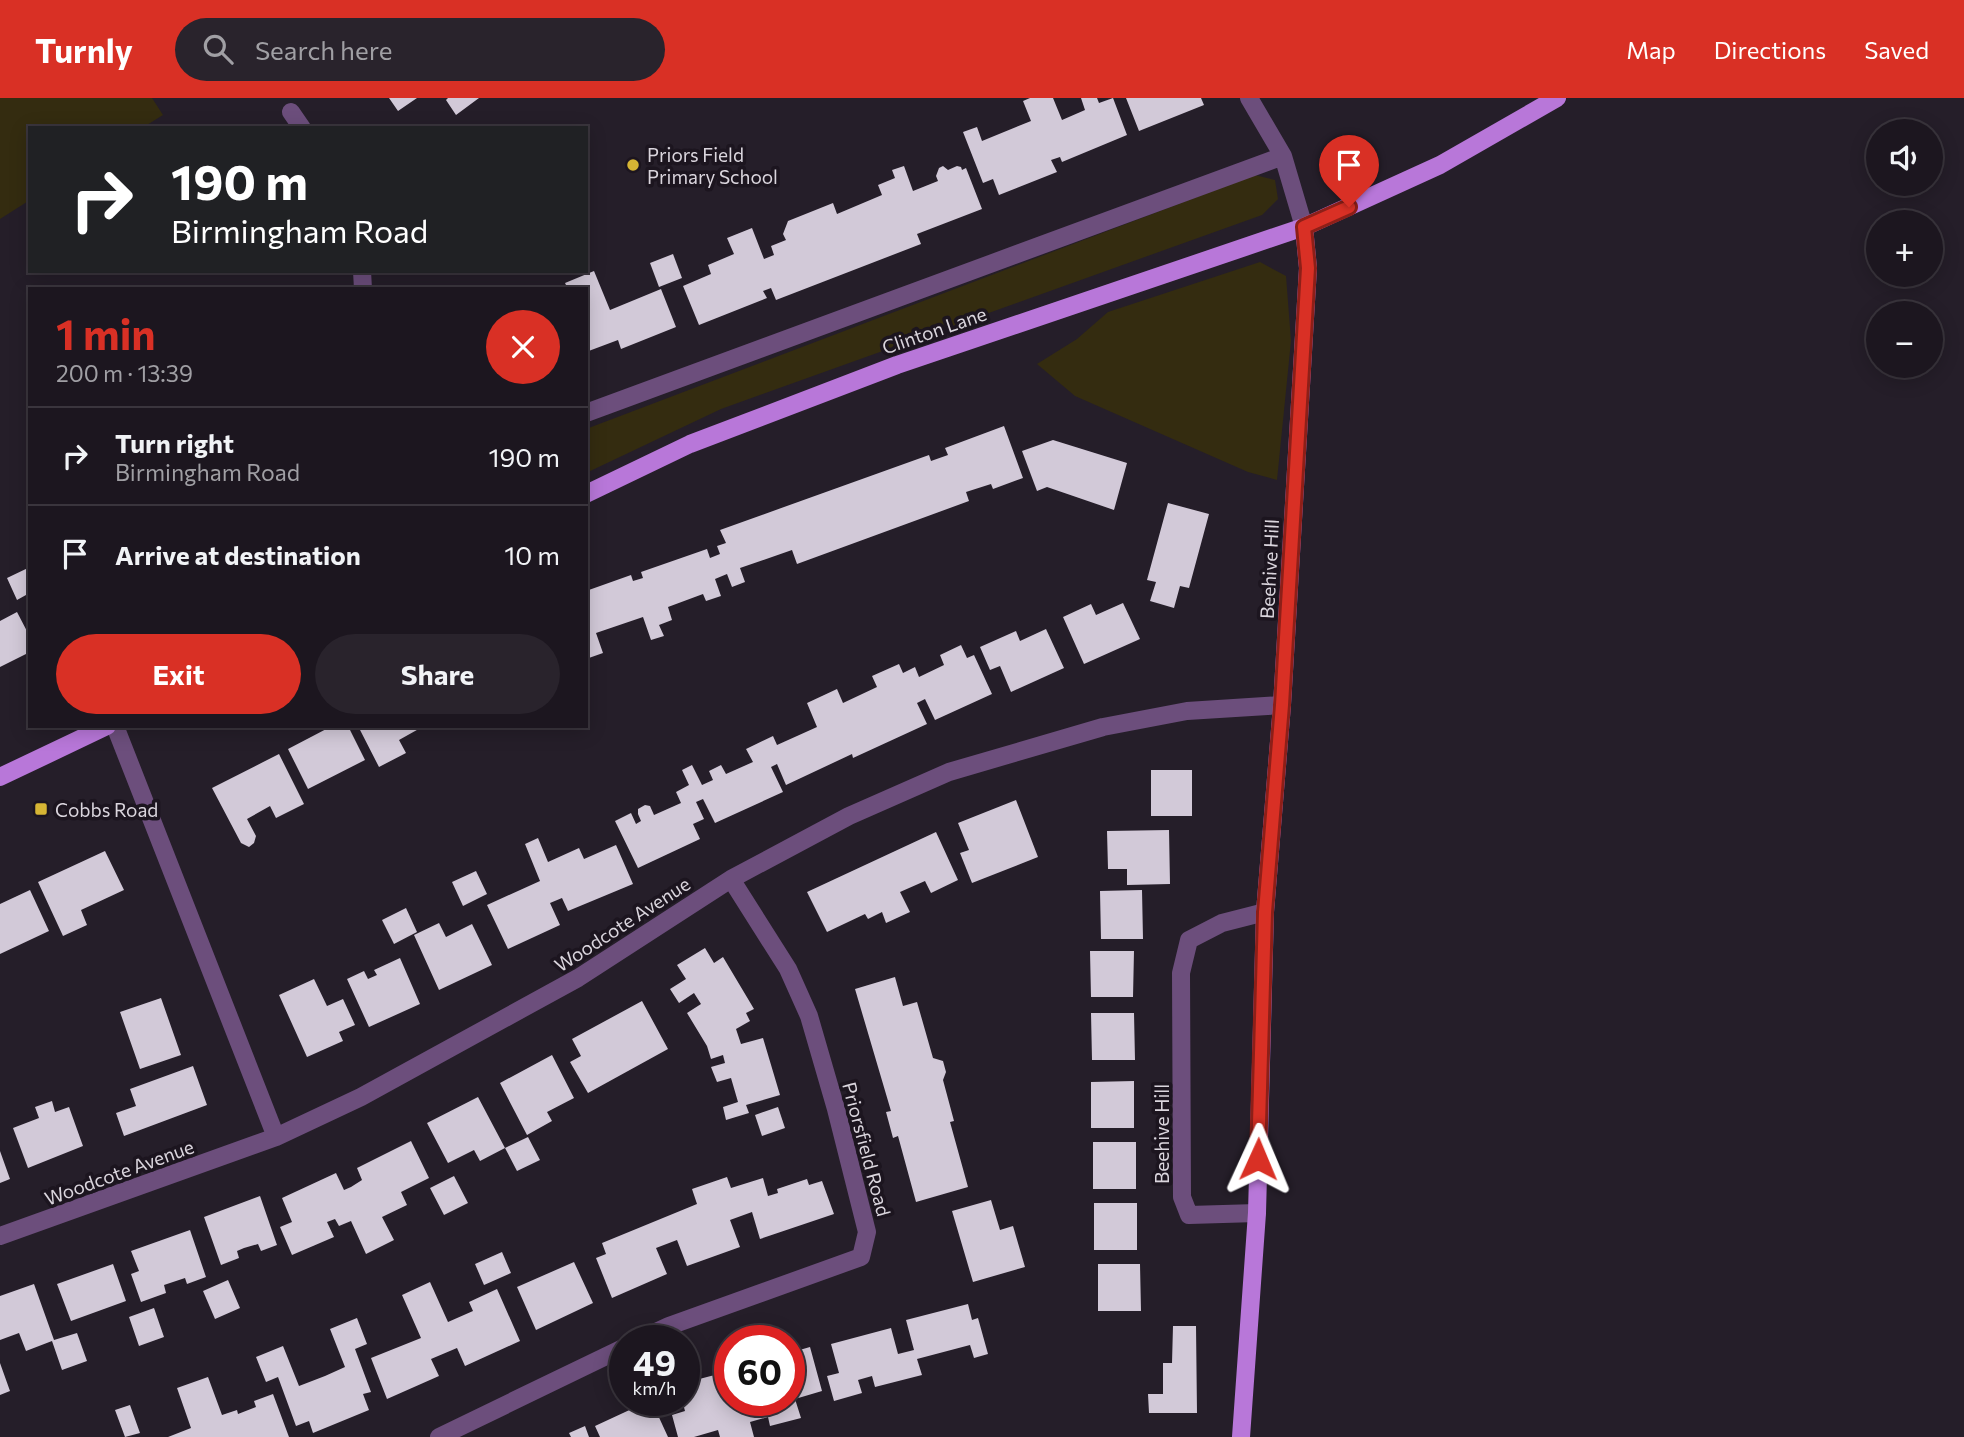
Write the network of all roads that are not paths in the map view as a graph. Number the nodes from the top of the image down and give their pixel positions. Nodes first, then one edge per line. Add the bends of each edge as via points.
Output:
1 (1249, 98) edge
2 (1557, 98) edge
3 (291, 113) dead end
4 (301, 126) edge
5 (1283, 156) junction
6 (1304, 227) junction
7 (588, 412) edge
8 (588, 493) edge
9 (1282, 705) junction
10 (103, 728) edge
11 (116, 728) edge
12 (0, 777) edge
13 (731, 879) junction
14 (1265, 912) junction
15 (276, 1137) junction
16 (1257, 1213) junction
17 (0, 1236) edge
18 (672, 1325) edge
19 (609, 1356) edge
20 (439, 1437) edge
21 (1241, 1437) edge

1 - 5 street
2 - 6 main road, Clinton Lane via 1440,165
3 - 4 street
5 - 6 street
5 - 7 street
6 - 8 main road, Clinton Lane via 897,365 690,444
6 - 9 main road, Beehive Hill via 1308,268
9 - 13 street, Woodcote Avenue via 1186,711 1103,727 998,756 849,816
9 - 14 main road, Beehive Hill
10 - 12 main road
11 - 15 street
13 - 15 street, Woodcote Avenue via 578,978 361,1097
13 - 18 street, Priorsfield Road via 789,969 809,1016 867,1232 861,1257
14 - 16 main road, Beehive Hill
14 - 16 street, Beehive Hill via 1222,923 1189,940 1181,973 1182,1197 1189,1215
15 - 17 street, Woodcote Avenue
16 - 21 main road, Beehive Hill
19 - 20 street

